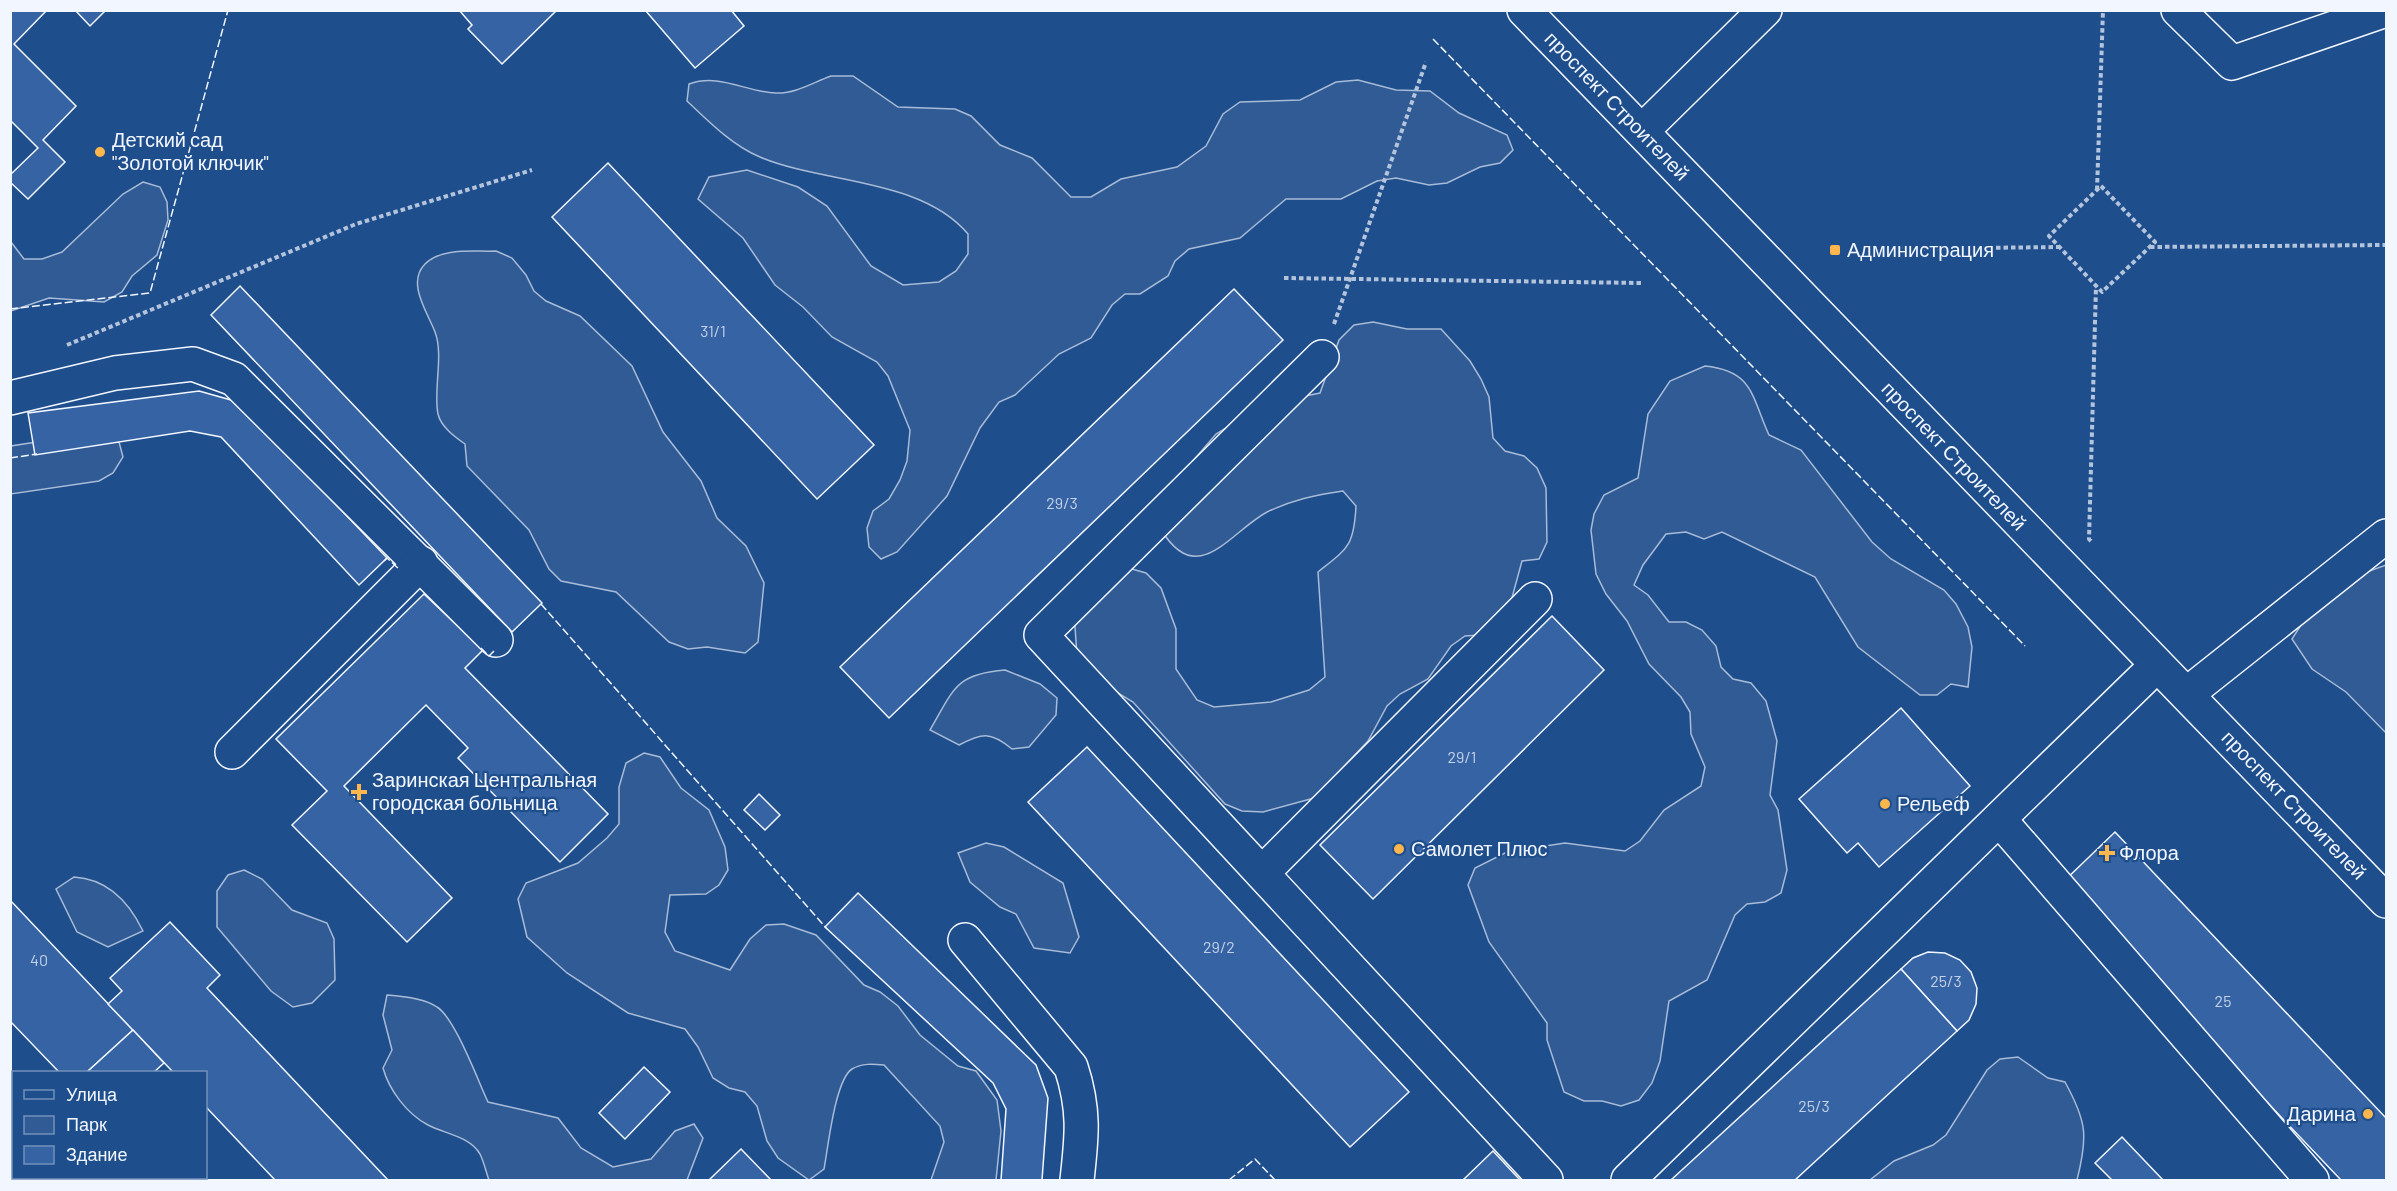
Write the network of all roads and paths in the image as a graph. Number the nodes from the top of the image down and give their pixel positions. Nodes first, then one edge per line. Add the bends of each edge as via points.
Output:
1 (1524, 10) edge
2 (1765, 10) edge
3 (2103, 10) edge
4 (2178, 10) edge
5 (2386, 10) edge
6 (1426, 62) dead end
7 (1642, 131) junction
8 (532, 170) dead end
9 (2097, 190) junction
10 (2386, 245) edge
11 (2060, 247) junction
12 (2150, 247) junction
13 (1891, 249) dead end
14 (1284, 278) dead end
15 (1350, 279) junction
16 (1641, 283) dead end
17 (2096, 285) junction
18 (61, 347) dead end
19 (1322, 357) joint
20 (10, 398) edge
21 (2386, 536) edge
22 (2096, 547) dead end
23 (421, 563) junction
24 (1535, 600) dead end
25 (496, 640) dead end
26 (2157, 664) junction
27 (2187, 694) junction
28 (232, 752) dead end
29 (1999, 819) junction
30 (1262, 873) junction
31 (2386, 901) edge
32 (965, 940) dead end
33 (2307, 1179) edge
34 (1077, 1180) edge
35 (1546, 1180) edge
36 (1628, 1180) edge

1 - 7 street, проспект Строителей
2 - 7 street
3 - 9 path
4 - 5 street via 2232,63
6 - 15 path
7 - 26 street, проспект Строителей
8 - 18 path via 356,224
9 - 11 path via 2049,236
9 - 12 path via 2101,186 2155,242
10 - 12 path
11 - 13 path
11 - 17 path
12 - 17 path via 2102,292
14 - 15 path
15 - 16 path
15 - 19 path
17 - 22 path via 2089,539
19 - 30 street via 1041,635
20 - 23 street via 115,373 193,364 234,379
21 - 27 street
23 - 25 street
23 - 28 street
24 - 30 street
26 - 27 street, проспект Строителей
26 - 29 street
27 - 31 street, проспект Строителей
29 - 33 street
29 - 36 street
30 - 35 street
32 - 34 street via 1071,1067 1079,1091 1083,1127

